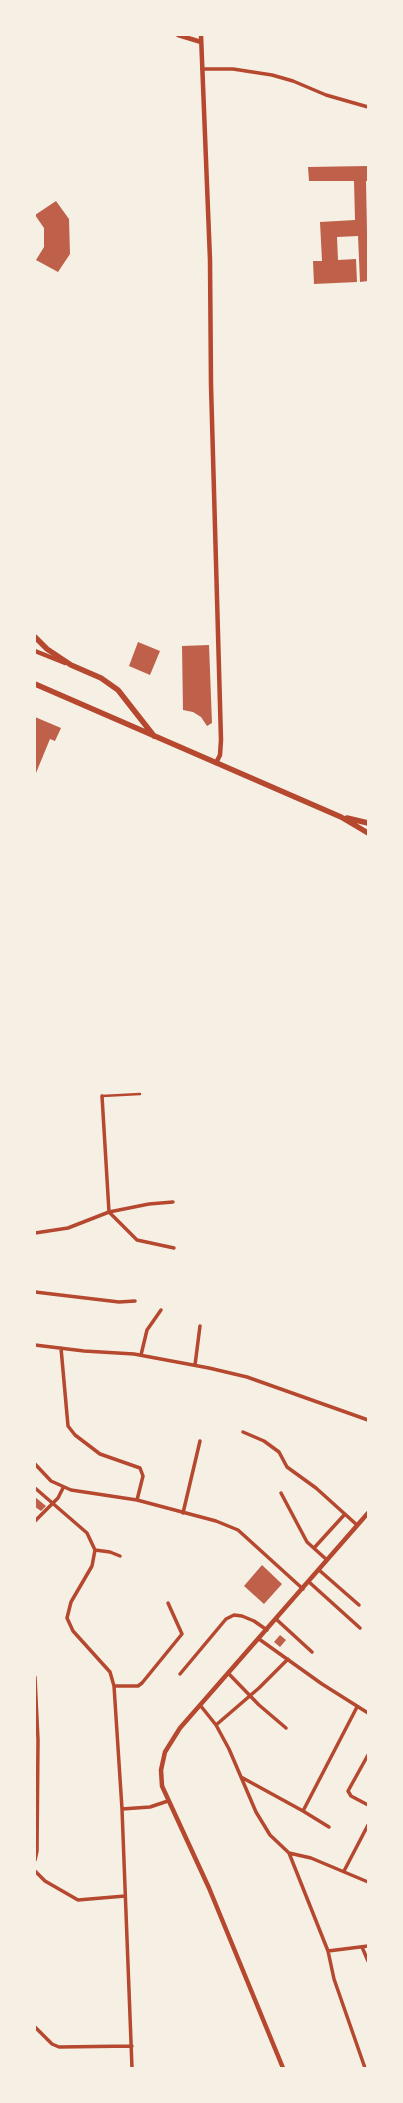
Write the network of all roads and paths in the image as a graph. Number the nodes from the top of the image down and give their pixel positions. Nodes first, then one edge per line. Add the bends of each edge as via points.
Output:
1 (178, 35) edge
2 (201, 35) edge
3 (202, 42) junction
4 (202, 69) junction
5 (368, 107) edge
6 (35, 637) edge
7 (35, 651) edge
8 (70, 665) junction
9 (35, 684) edge
10 (154, 736) junction
11 (216, 763) junction
12 (341, 817) junction
13 (368, 824) edge
14 (368, 833) edge
15 (140, 1094) dead end
16 (102, 1096) joint
17 (173, 1202) dead end
18 (109, 1212) junction
19 (35, 1233) edge
20 (174, 1248) dead end
21 (35, 1292) edge
22 (135, 1301) dead end
23 (161, 1310) dead end
24 (200, 1326) dead end
25 (35, 1345) edge
26 (61, 1348) junction
27 (141, 1355) junction
28 (195, 1365) junction
29 (367, 1419) edge
30 (243, 1432) dead end
31 (200, 1442) dead end
32 (35, 1464) edge
33 (35, 1488) edge
34 (63, 1488) junction
35 (281, 1493) dead end
36 (137, 1500) junction
37 (53, 1503) junction
38 (183, 1513) junction
39 (368, 1513) edge
40 (345, 1514) junction
41 (35, 1520) edge
42 (357, 1525) junction
43 (314, 1548) junction
44 (95, 1550) junction
45 (120, 1556) dead end
46 (327, 1560) junction
47 (319, 1570) junction
48 (309, 1582) junction
49 (303, 1589) junction
50 (168, 1603) dead end
51 (359, 1605) dead end
52 (276, 1619) junction
53 (360, 1628) dead end
54 (267, 1630) junction
55 (260, 1639) junction
56 (312, 1652) dead end
57 (288, 1659) junction
58 (180, 1674) dead end
59 (229, 1674) junction
60 (35, 1676) edge
61 (114, 1686) junction
62 (250, 1695) junction
63 (200, 1705) junction
64 (357, 1707) junction
65 (368, 1712) edge
66 (216, 1725) junction
67 (286, 1728) dead end
68 (368, 1754) edge
69 (240, 1777) junction
70 (168, 1801) junction
71 (368, 1804) edge
72 (122, 1809) junction
73 (303, 1811) junction
74 (368, 1825) edge
75 (329, 1827) dead end
76 (289, 1853) junction
77 (35, 1860) edge
78 (35, 1871) edge
79 (344, 1871) junction
80 (368, 1882) edge
81 (125, 1896) junction
82 (368, 1946) edge
83 (362, 1947) junction
84 (328, 1952) junction
85 (368, 1961) edge
86 (35, 2027) edge
87 (132, 2046) junction
88 (132, 2068) edge
89 (283, 2068) edge
90 (365, 2068) edge

1 - 3 street
2 - 3 street
3 - 4 street
4 - 5 street via 233,69 272,75
4 - 11 street via 210,260 221,740 221,751
6 - 8 main road
7 - 8 street
8 - 10 main road via 101,678 118,690
9 - 10 main road
10 - 11 main road
11 - 12 main road
12 - 13 main road
12 - 14 main road
15 - 16 street
16 - 18 street
17 - 18 street
18 - 19 street via 68,1228
18 - 20 street via 137,1240
21 - 22 street via 119,1302
23 - 27 street via 147,1330
24 - 28 street
25 - 26 street
26 - 27 street
26 - 36 street via 68,1426 75,1435 103,1455 140,1468 143,1476
27 - 28 street
28 - 29 street via 247,1377
30 - 40 street via 264,1440 279,1452 287,1467
31 - 38 street
32 - 34 street via 47,1478
33 - 37 street
34 - 36 street
34 - 37 street
35 - 43 street via 307,1542
36 - 38 street
37 - 41 street
37 - 44 street via 86,1533
38 - 49 street via 216,1521 238,1530
39 - 42 street
40 - 42 street
40 - 43 street
42 - 46 street
43 - 46 street
44 - 45 street
44 - 61 street via 92,1566 71,1602 67,1618 73,1631 107,1668
46 - 47 street
47 - 48 street
47 - 51 street
48 - 49 street
48 - 53 street
49 - 52 street
50 - 61 street via 182,1634 142,1683 138,1686
52 - 54 street
52 - 56 street
54 - 55 street
54 - 58 street via 242,1616 226,1618
55 - 57 street
55 - 59 street
57 - 62 street
57 - 64 street
59 - 62 street
59 - 63 street
60 - 77 street via 38,1740
61 - 72 street
62 - 66 street
62 - 67 street
63 - 66 street
63 - 70 street via 175,1735 162,1761 160,1778
64 - 65 street
64 - 73 street
66 - 69 street
68 - 71 street via 348,1791 351,1796
69 - 73 street
69 - 76 street via 256,1812 267,1829
70 - 72 street via 150,1807
70 - 89 street via 209,1888
72 - 81 street
73 - 75 street
74 - 79 street
76 - 79 street via 311,1858
76 - 84 street
78 - 81 street via 45,1881 78,1900
79 - 80 street
81 - 87 street
82 - 83 street
83 - 84 street
83 - 85 street
84 - 90 street via 334,1979
86 - 87 street via 59,2048
87 - 88 street

